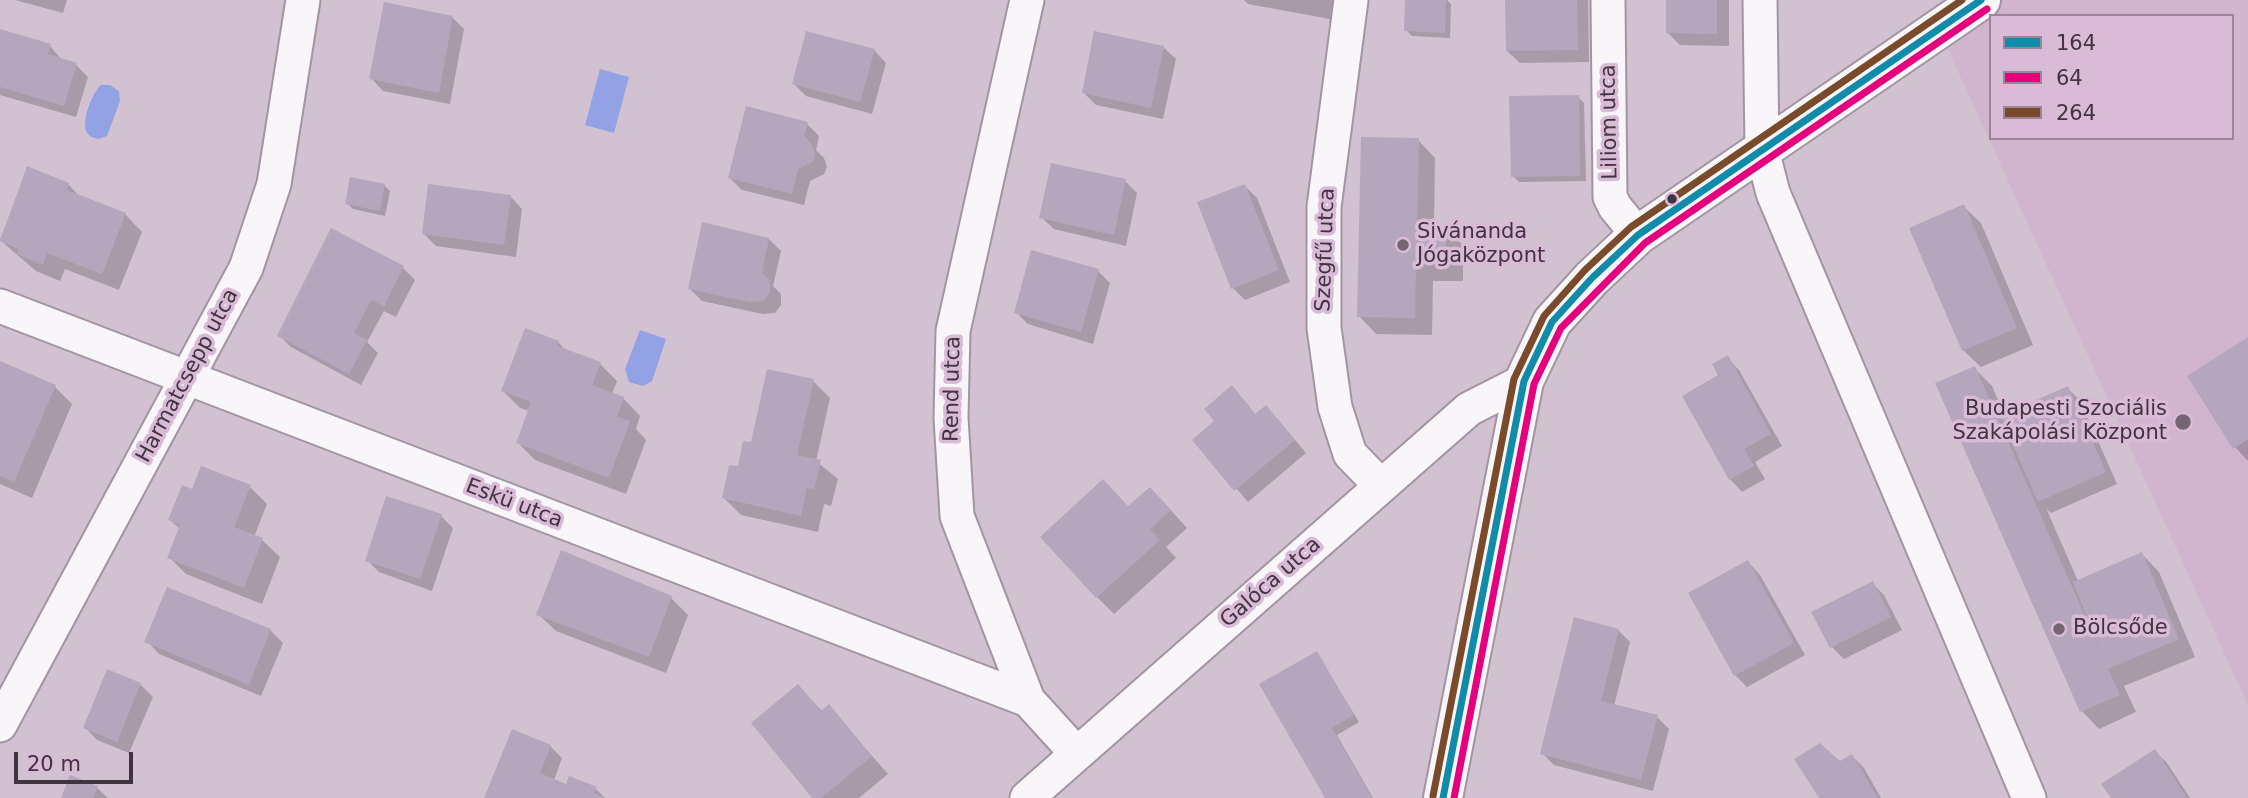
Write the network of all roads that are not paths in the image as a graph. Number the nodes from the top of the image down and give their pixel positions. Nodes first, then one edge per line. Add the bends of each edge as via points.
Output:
1 (303, 0) edge
2 (1027, 0) edge
3 (1351, 0) edge
4 (1608, 0) edge
5 (1760, 0) edge
6 (1981, 0) edge
7 (1762, 150) junction
8 (1638, 235) junction
9 (0, 306) edge
10 (187, 379) junction
11 (1524, 381) junction
12 (1381, 486) junction
13 (1028, 701) junction
14 (0, 725) edge
15 (1077, 754) junction
16 (1027, 798) edge
17 (1443, 798) edge
18 (2029, 798) edge

1 - 10 street, Harmatcsepp utca via 274,184 246,268
2 - 13 street, Rend utca via 953,331 951,418 957,516
3 - 12 street, Szegfű utca via 1324,207 1324,328 1335,407 1350,454
4 - 8 street, Liliom utca via 1611,197
5 - 7 street
6 - 7 main road
7 - 8 main road
7 - 18 street via 1778,207
8 - 11 main road via 1552,322
9 - 10 street, Eskü utca
10 - 13 street, Eskü utca
10 - 14 street, Harmatcsepp utca
11 - 12 street, Galóca utca via 1469,409
11 - 17 main road
12 - 15 street, Galóca utca
13 - 15 street, Rend utca
15 - 16 street, Galóca utca

